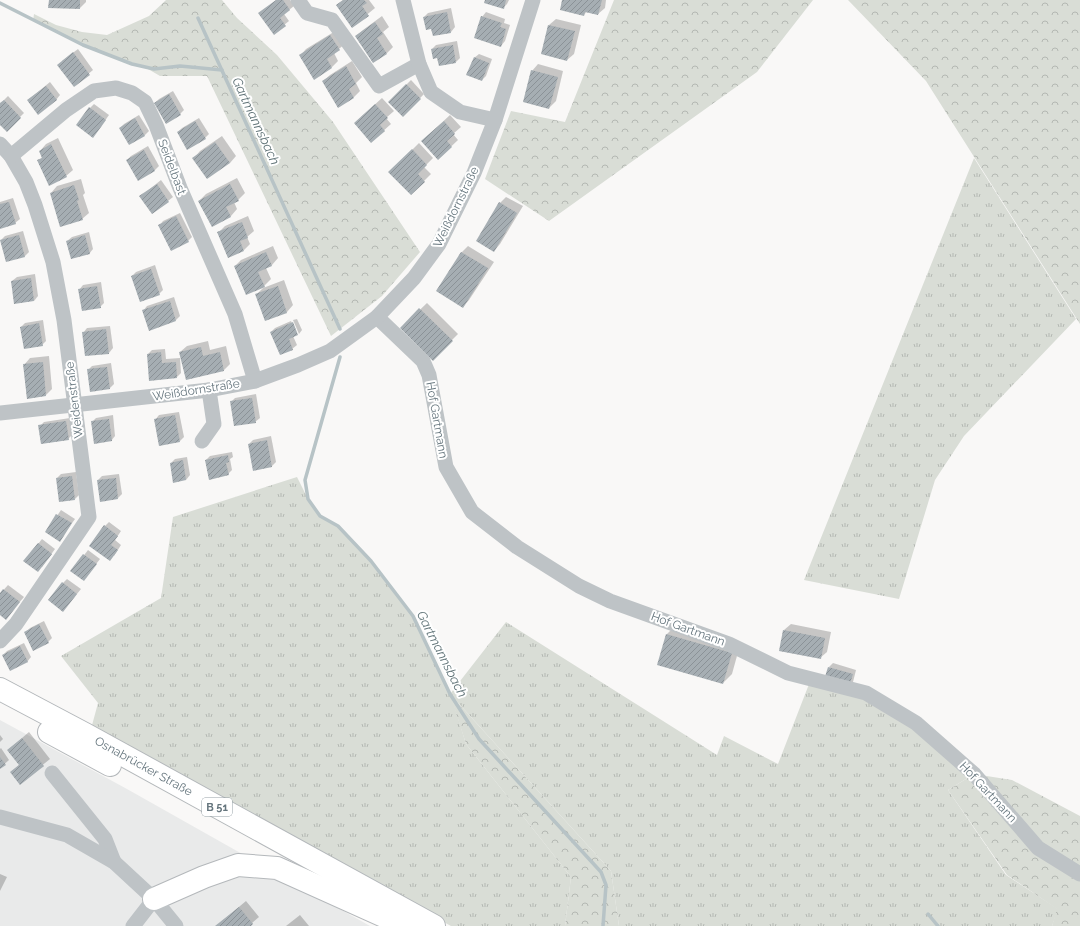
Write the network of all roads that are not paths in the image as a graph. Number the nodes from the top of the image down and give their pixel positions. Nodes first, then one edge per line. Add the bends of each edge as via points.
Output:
1 (298, 0) edge
2 (403, 0) edge
3 (533, 0) edge
4 (419, 64) junction
5 (495, 120) junction
6 (0, 144) edge
7 (11, 156) junction
8 (377, 317) junction
9 (255, 381) junction
10 (209, 390) junction
11 (74, 405) junction
12 (0, 414) edge
13 (202, 441) dead end
14 (0, 641) edge
15 (0, 689) edge
16 (0, 705) edge
17 (52, 772) dead end
18 (0, 817) edge
19 (114, 862) junction
20 (1080, 874) edge
21 (154, 899) junction
22 (133, 926) edge
23 (176, 926) edge
24 (406, 926) edge
25 (434, 926) edge

1 - 4 street via 307,13 332,20 379,86
2 - 4 street
3 - 5 street, Weißdornstraße
4 - 5 street via 431,92 460,112
5 - 8 street, Weißdornstraße via 474,173 439,244 414,278
6 - 7 street, Weidenstraße
7 - 9 street, Seidelbast via 66,110 94,91 116,88 132,93 145,102 235,314
7 - 11 street, Weidenstraße via 26,182 54,262
8 - 9 street, Weißdornstraße via 330,351
8 - 20 street, Hof Gartmann via 424,361 429,375 446,468 472,512 517,547 579,586 610,601 729,644 788,673 866,693 916,723 974,774 1038,848
9 - 10 street, Weißdornstraße
10 - 11 street, Weißdornstraße
10 - 13 street via 214,424
11 - 12 street, Weißdornstraße
11 - 14 street, Weidenstraße via 89,517 16,624
15 - 25 highway, Osnabrücker Straße / B 51
16 - 24 highway, Osnabrücker Straße / B 51
17 - 19 street via 105,839
18 - 19 street via 67,836
19 - 21 street
21 - 22 street
21 - 23 street
21 - 24 highway via 238,865 277,868

